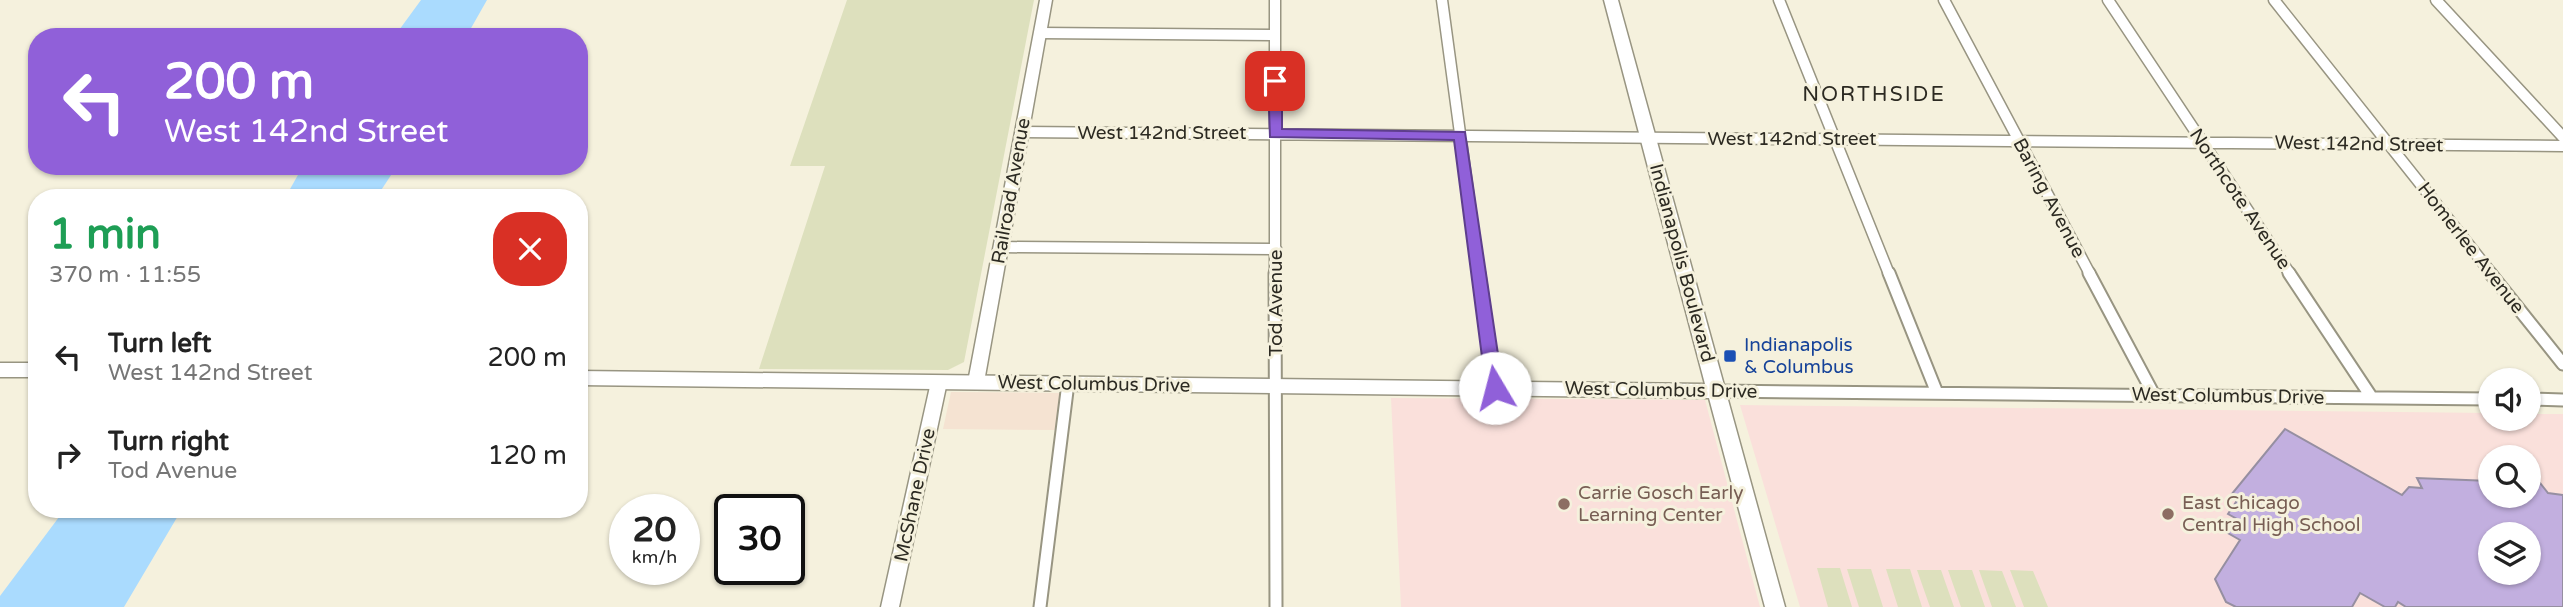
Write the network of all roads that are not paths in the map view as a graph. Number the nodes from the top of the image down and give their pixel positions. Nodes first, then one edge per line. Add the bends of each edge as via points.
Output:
1 (1046, 0) edge
2 (1275, 0) edge
3 (1442, 0) edge
4 (1611, 0) edge
5 (1779, 0) edge
6 (1944, 0) edge
7 (2108, 0) edge
8 (2274, 0) edge
9 (2436, 0) edge
10 (1040, 33) junction
11 (1275, 35) junction
12 (1022, 132) junction
13 (1275, 134) junction
14 (1460, 136) junction
15 (2563, 137) edge
16 (1649, 138) junction
17 (1834, 139) junction
18 (2019, 141) junction
19 (2203, 142) junction
20 (2388, 144) junction
21 (2563, 145) edge
22 (1000, 247) junction
23 (1276, 250) junction
24 (2563, 364) edge
25 (0, 370) edge
26 (28, 370) edge
27 (588, 378) edge
28 (939, 382) junction
29 (976, 383) junction
30 (1068, 383) junction
31 (1276, 386) junction
32 (1495, 388) junction
33 (1717, 391) junction
34 (1937, 393) junction
35 (2154, 395) junction
36 (2372, 398) junction
37 (2478, 399) edge
38 (2541, 400) edge
39 (2563, 400) edge
40 (890, 607) edge
41 (1040, 607) edge
42 (1276, 607) edge
43 (1775, 607) edge

1 - 10 street, Railroad Avenue
2 - 11 street, Tod Avenue
3 - 14 street
4 - 16 main road, Indianapolis Boulevard
5 - 17 street
6 - 18 street, Baring Avenue
7 - 19 street, Northcote Avenue
8 - 20 street, Homerlee Avenue
9 - 15 street
10 - 11 street
10 - 12 street, Railroad Avenue
11 - 13 street, Tod Avenue
12 - 13 street, West 142nd Street
12 - 22 street, Railroad Avenue
13 - 14 street, West 142nd Street
13 - 23 street, Tod Avenue
14 - 16 street, West 142nd Street
14 - 32 street
16 - 17 street, West 142nd Street
16 - 33 main road, Indianapolis Boulevard
17 - 18 street, West 142nd Street
17 - 34 street
18 - 19 street, West 142nd Street
18 - 35 street, Baring Avenue
19 - 20 street, West 142nd Street
19 - 36 street, Northcote Avenue
20 - 21 street, West 142nd Street
20 - 24 street, Homerlee Avenue
22 - 23 street
22 - 29 street, Railroad Avenue
23 - 31 street, Tod Avenue
25 - 26 main road
27 - 28 main road, West Columbus Drive
28 - 29 main road, West Columbus Drive
28 - 40 street, McShane Drive
29 - 30 main road, West Columbus Drive
30 - 31 main road, West Columbus Drive
30 - 41 street
31 - 32 main road, West Columbus Drive
31 - 42 street, Tod Avenue
32 - 33 main road, West Columbus Drive
33 - 34 street, West Columbus Drive
33 - 43 main road, Indianapolis Boulevard
34 - 35 street, West Columbus Drive
35 - 36 street, West Columbus Drive
36 - 37 street, West Columbus Drive
38 - 39 street

